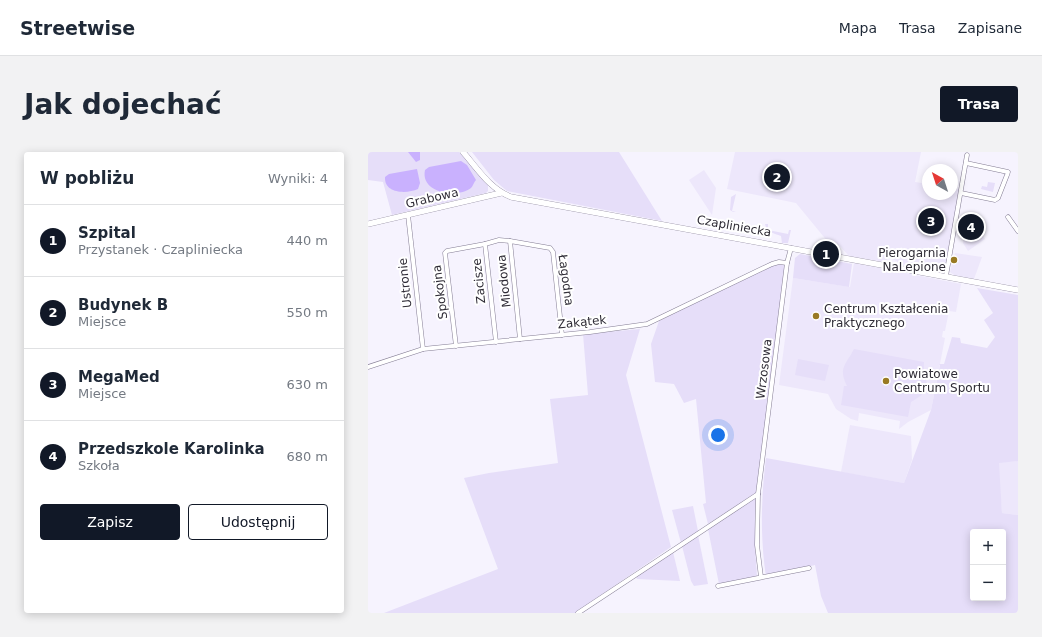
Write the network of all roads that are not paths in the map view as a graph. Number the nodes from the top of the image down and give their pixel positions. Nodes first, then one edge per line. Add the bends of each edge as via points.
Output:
1 (464, 152) edge
2 (967, 155) dead end
3 (966, 163) junction
4 (501, 193) junction
5 (961, 193) junction
6 (408, 215) junction
7 (1008, 217) dead end
8 (368, 224) edge
9 (1018, 231) edge
10 (510, 241) junction
11 (530, 243) joint
12 (485, 244) junction
13 (791, 248) junction
14 (787, 263) junction
15 (946, 276) junction
16 (1018, 290) edge
17 (562, 334) junction
18 (520, 339) junction
19 (496, 342) junction
20 (456, 346) junction
21 (423, 349) junction
22 (368, 367) edge
23 (758, 494) junction
24 (809, 568) dead end
25 (761, 577) junction
26 (718, 586) dead end
27 (578, 613) edge

1 - 4 main road
2 - 3 street
3 - 5 street
3 - 5 street via 1008,172 995,200
4 - 6 main road, Grabowa
4 - 13 main road, Czapliniecka via 525,200
5 - 15 street
6 - 8 main road, Grabowa
6 - 21 street, Ustronie
7 - 9 street
10 - 11 street, Miodowa
10 - 12 street, Zacisze via 499,240
10 - 18 street, Miodowa
11 - 17 street, Łagodna via 550,248 553,252
12 - 19 street, Zacisze
12 - 20 street, Spokojna via 445,253
13 - 14 street, Wrzosowa
13 - 15 main road, Czapliniecka
14 - 17 street, Zakątek via 772,264 647,324
14 - 23 street, Wrzosowa
15 - 16 main road, Czapliniecka
17 - 18 street, Zakątek
18 - 19 street, Zakątek
19 - 20 street, Zakątek
20 - 21 street, Zakątek
21 - 22 street, Zakątek
23 - 25 street, Wrzosowa via 757,545
23 - 27 street
24 - 25 street
25 - 26 street

